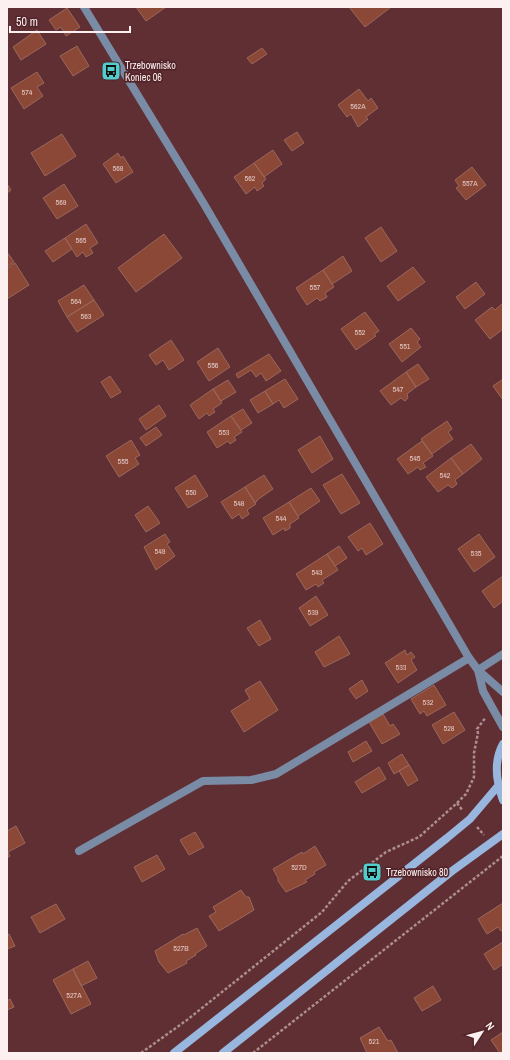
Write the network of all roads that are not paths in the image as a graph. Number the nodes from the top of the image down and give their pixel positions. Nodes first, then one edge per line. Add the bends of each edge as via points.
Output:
1 (84, 7) edge
2 (503, 654) edge
3 (469, 658) junction
4 (478, 670) junction
5 (503, 692) edge
6 (503, 727) edge
7 (503, 744) edge
8 (498, 786) junction
9 (503, 800) edge
10 (503, 834) edge
11 (79, 851) dead end
12 (174, 1053) edge
13 (223, 1053) edge

1 - 3 street via 208,211
2 - 4 street
3 - 4 street
3 - 11 street via 276,774 251,780 203,781
4 - 5 street
4 - 6 street via 483,692
7 - 8 main road via 496,768
8 - 9 main road
8 - 12 main road via 470,819
10 - 13 main road

